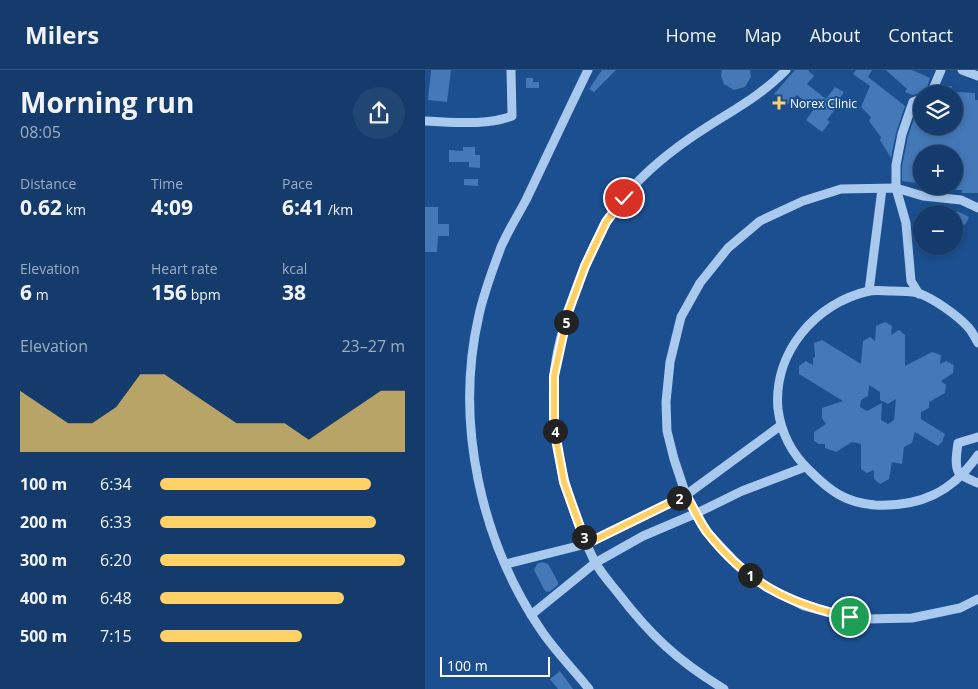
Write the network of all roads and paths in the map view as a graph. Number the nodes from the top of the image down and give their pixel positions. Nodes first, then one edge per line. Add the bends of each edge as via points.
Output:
1 (511, 70) edge
2 (588, 70) edge
3 (786, 70) edge
4 (941, 70) edge
5 (962, 70) edge
6 (978, 76) edge
7 (935, 85) edge
8 (913, 102) edge
9 (425, 121) edge
10 (896, 188) junction
11 (883, 189) junction
12 (978, 208) edge
13 (869, 291) junction
14 (919, 294) junction
15 (978, 343) edge
16 (780, 426) junction
17 (978, 437) edge
18 (978, 455) edge
19 (805, 467) junction
20 (963, 475) junction
21 (978, 484) edge
22 (686, 495) junction
23 (697, 513) junction
24 (586, 544) junction
25 (595, 563) junction
26 (506, 564) junction
27 (978, 599) edge
28 (531, 615) junction
29 (589, 689) edge
30 (724, 689) edge

1 - 9 street via 512,116 474,122
2 - 26 street via 502,244 479,316 472,364 474,462 488,519
3 - 24 street via 765,90 707,127 644,175 606,222 585,266 558,352 554,376 554,428 564,482
4 - 7 street
5 - 6 street
8 - 10 street via 902,134 896,165
10 - 11 street
10 - 12 street via 923,196 961,200
10 - 14 street via 906,223 911,281
11 - 13 street
11 - 22 street via 841,189 803,201 760,221 728,248 700,283 681,317 670,362 666,402 667,430
13 - 14 street
13 - 16 street via 849,298 814,320 792,346 780,375 777,397
14 - 15 street via 945,308 968,327
16 - 19 street via 792,451
16 - 22 street
17 - 20 street via 958,444 957,466
18 - 20 street
19 - 20 street via 828,489 866,504 912,503 952,485
19 - 23 street via 741,491
20 - 21 street
22 - 23 street
22 - 24 street
23 - 25 street via 643,536
23 - 27 street via 706,531 742,569 765,586 804,606 850,617 889,620 960,608
24 - 25 street
24 - 26 street
25 - 28 street
25 - 30 street via 652,634 695,671
26 - 28 street
28 - 29 street

